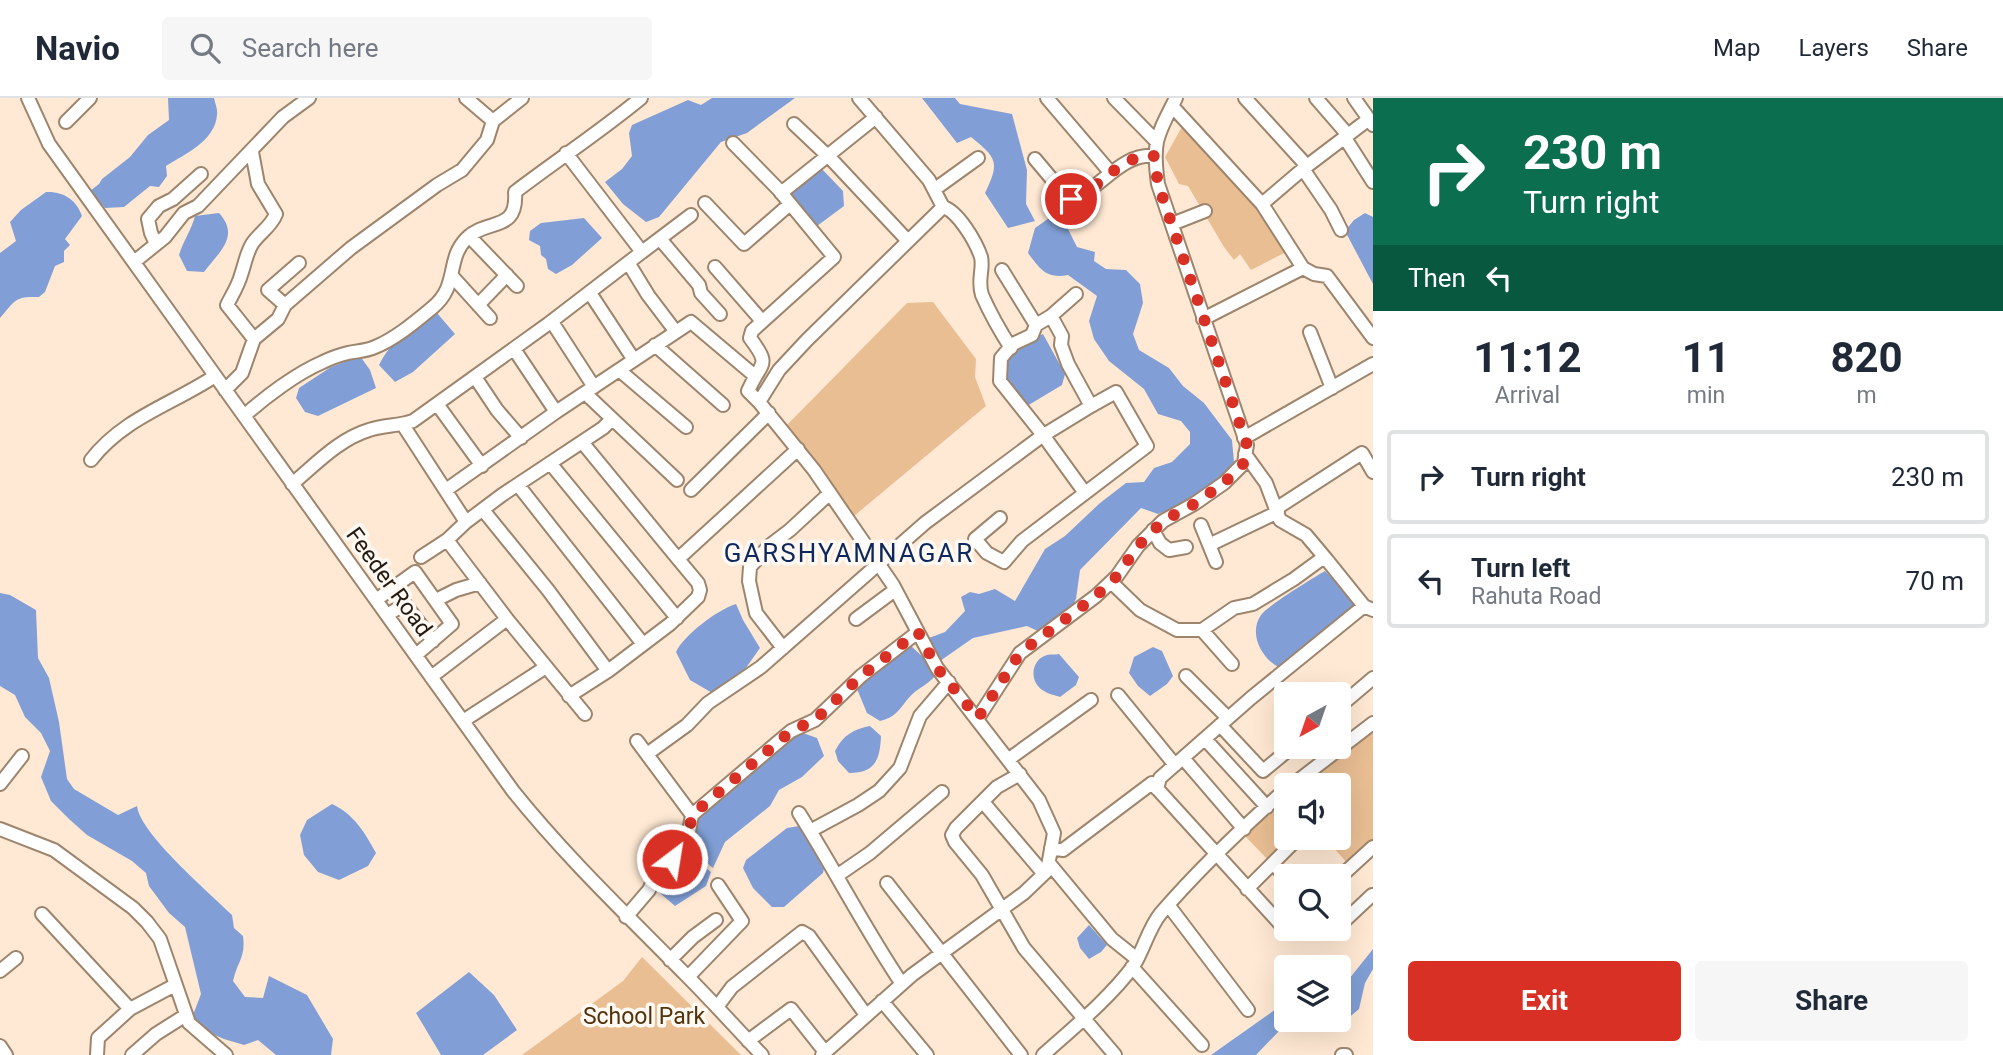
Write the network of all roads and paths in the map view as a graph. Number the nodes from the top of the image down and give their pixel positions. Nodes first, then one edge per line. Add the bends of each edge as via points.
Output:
1 (90, 98) edge
2 (309, 98) edge
3 (466, 98) edge
4 (522, 98) edge
5 (641, 98) edge
6 (859, 98) edge
7 (1047, 98) edge
8 (1114, 98) edge
9 (1245, 98) edge
10 (1316, 98) edge
11 (1354, 98) edge
12 (34, 101) edge
13 (1174, 102) edge
14 (876, 117) junction
15 (492, 121) junction
16 (66, 122) dead end
17 (1371, 122) edge
18 (794, 124) dead end
19 (1346, 136) junction
20 (1156, 141) junction
21 (733, 143) dead end
22 (252, 152) junction
23 (566, 153) junction
24 (827, 156) junction
25 (1154, 156) junction
26 (978, 158) dead end
27 (1035, 159) dead end
28 (1305, 168) junction
29 (1110, 172) junction
30 (201, 174) dead end
31 (1373, 182) edge
32 (935, 189) junction
33 (781, 193) junction
34 (705, 203) dead end
35 (790, 204) junction
36 (1262, 204) junction
37 (943, 207) junction
38 (1205, 211) dead end
39 (691, 215) dead end
40 (1172, 223) junction
41 (1341, 230) dead end
42 (469, 236) junction
43 (660, 239) junction
44 (908, 241) junction
45 (156, 244) junction
46 (642, 252) junction
47 (134, 262) junction
48 (299, 263) dead end
49 (629, 264) junction
50 (715, 267) dead end
51 (1303, 268) junction
52 (1002, 270) dead end
53 (507, 275) junction
54 (452, 276) junction
55 (517, 286) dead end
56 (590, 293) junction
57 (1076, 294) dead end
58 (285, 305) junction
59 (478, 305) junction
60 (720, 314) dead end
61 (1051, 316) junction
62 (490, 317) dead end
63 (1203, 319) junction
64 (762, 321) junction
65 (552, 322) junction
66 (1036, 325) junction
67 (676, 332) junction
68 (1310, 332) dead end
69 (1373, 338) edge
70 (254, 339) junction
71 (655, 345) junction
72 (1011, 348) junction
73 (514, 349) junction
74 (634, 360) junction
75 (1373, 364) edge
76 (619, 370) junction
77 (215, 376) junction
78 (755, 376) junction
79 (475, 377) junction
80 (1332, 388) junction
81 (225, 390) junction
82 (590, 390) junction
83 (759, 402) junction
84 (437, 404) junction
85 (723, 405) dead end
86 (1091, 406) junction
87 (556, 412) junction
88 (769, 413) junction
89 (244, 416) junction
90 (612, 419) junction
91 (403, 425) junction
92 (686, 427) dead end
93 (1044, 435) junction
94 (521, 438) junction
95 (1244, 438) junction
96 (582, 442) junction
97 (798, 449) junction
98 (1245, 454) junction
99 (91, 460) dead end
100 (550, 463) junction
101 (482, 466) junction
102 (1373, 472) edge
103 (677, 480) dead end
104 (292, 484) junction
105 (519, 485) junction
106 (446, 490) junction
107 (691, 490) dead end
108 (830, 493) junction
109 (1085, 493) junction
110 (482, 510) junction
111 (1277, 510) junction
112 (1000, 518) dead end
113 (466, 522) junction
114 (1201, 525) dead end
115 (1153, 530) junction
116 (447, 540) junction
117 (1209, 545) junction
118 (1186, 547) dead end
119 (421, 557) dead end
120 (678, 559) junction
121 (1327, 560) junction
122 (1216, 562) dead end
123 (878, 563) junction
124 (1111, 582) junction
125 (480, 583) junction
126 (895, 590) junction
127 (376, 600) junction
128 (436, 600) junction
129 (1371, 609) edge
130 (387, 615) junction
131 (506, 618) junction
132 (677, 618) junction
133 (856, 619) dead end
134 (1202, 630) junction
135 (918, 632) junction
136 (433, 641) junction
137 (643, 644) junction
138 (783, 648) junction
139 (416, 655) junction
140 (1232, 664) dead end
141 (546, 667) junction
142 (608, 671) junction
143 (1186, 676) dead end
144 (431, 677) junction
145 (1373, 678) edge
146 (949, 682) junction
147 (1118, 695) dead end
148 (569, 696) junction
149 (1351, 697) edge
150 (1091, 700) dead end
151 (585, 714) dead end
152 (978, 718) junction
153 (463, 721) junction
154 (1224, 722) junction
155 (1373, 723) edge
156 (1205, 739) junction
157 (637, 741) dead end
158 (647, 754) junction
159 (22, 756) dead end
160 (1009, 759) junction
161 (1276, 760) edge
162 (1179, 761) junction
163 (1308, 773) edge
164 (1020, 774) junction
165 (0, 784) edge
166 (1157, 789) junction
167 (942, 792) dead end
168 (1274, 800) edge
169 (983, 802) junction
170 (1267, 807) junction
171 (799, 813) dead end
172 (692, 815) junction
173 (0, 829) edge
174 (1244, 829) junction
175 (810, 831) junction
176 (1373, 846) edge
177 (1051, 848) junction
178 (1286, 850) edge
179 (1216, 855) junction
180 (1273, 863) joint
181 (1351, 867) edge
182 (1046, 868) junction
183 (838, 875) junction
184 (887, 883) dead end
185 (718, 886) dead end
186 (1247, 889) junction
187 (1372, 895) edge
188 (1168, 906) junction
189 (1000, 910) junction
190 (42, 915) dead end
191 (1351, 915) edge
192 (626, 916) junction
193 (1274, 918) edge
194 (716, 920) dead end
195 (943, 954) junction
196 (16, 958) dead end
197 (670, 960) junction
198 (1135, 963) junction
199 (0, 971) edge
200 (688, 977) junction
201 (902, 984) junction
202 (175, 985) junction
203 (882, 1001) junction
204 (717, 1007) junction
205 (130, 1009) junction
206 (1248, 1010) dead end
207 (186, 1015) junction
208 (866, 1015) junction
209 (1084, 1018) junction
210 (748, 1041) junction
211 (1202, 1045) dead end
212 (823, 1054) edge
213 (97, 1055) edge
214 (132, 1055) edge
215 (226, 1055) edge
216 (762, 1055) edge
217 (928, 1055) edge
218 (1021, 1055) edge
219 (1043, 1055) edge
220 (1115, 1055) edge

1 - 16 street
2 - 22 street via 283,117
3 - 15 street
4 - 15 street
5 - 23 street
6 - 14 street
7 - 29 street
8 - 20 street
9 - 28 street
10 - 19 street
11 - 17 street
12 - 47 street, Feeder Road via 49,144
13 - 20 street
13 - 36 street
14 - 24 street
14 - 32 street
15 - 58 street via 487,140 462,170 351,248
17 - 19 street
18 - 24 street
19 - 28 street
19 - 31 street
20 - 25 street
21 - 33 street
22 - 45 street
22 - 70 street via 258,184 276,214 253,242 227,305
23 - 42 street via 515,192 516,204 503,223
23 - 46 street
24 - 33 street
24 - 44 street
25 - 29 street via 1142,155
25 - 40 street
26 - 32 street
27 - 29 street via 1071,199
28 - 36 street
28 - 41 street
30 - 45 street via 148,219
32 - 37 street
33 - 35 street
34 - 35 street via 744,244
35 - 64 street via 834,257
36 - 51 street
37 - 44 street
37 - 72 street via 959,218 981,258 982,293
38 - 40 street
39 - 43 street
40 - 63 street
42 - 53 street
42 - 54 street via 459,249
43 - 46 street
43 - 60 street
44 - 83 street via 779,370
45 - 47 street
46 - 49 street
47 - 77 street, Feeder Road
48 - 58 street via 268,290
49 - 56 street
49 - 67 street
50 - 64 street
51 - 63 street
51 - 69 street via 1327,276
52 - 66 street
53 - 55 street
53 - 59 street
54 - 59 street
54 - 89 street via 446,294 435,306 394,336 374,348 321,363
56 - 65 street
56 - 74 street
57 - 61 street
58 - 70 street via 278,319
59 - 62 street
61 - 66 street
61 - 86 street via 1062,336 1068,364
63 - 95 street
64 - 78 street via 750,338 764,356
65 - 73 street
65 - 82 street
66 - 72 street via 1032,335
67 - 71 street
67 - 78 street via 691,322
68 - 80 street
70 - 81 street via 242,373
71 - 74 street
71 - 85 street
72 - 93 street via 1001,358 1000,381
73 - 79 street
73 - 87 street
74 - 76 street
75 - 80 street
76 - 82 street
76 - 92 street
77 - 81 street, Feeder Road
77 - 99 street via 122,428
78 - 83 street via 748,391
79 - 84 street
79 - 94 street
80 - 95 street
81 - 89 street, Feeder Road
82 - 87 street
82 - 90 street
83 - 88 street
84 - 91 street
84 - 101 street
86 - 93 street
86 - 109 street via 1116,392 1147,446
87 - 94 street
88 - 97 street
88 - 107 street
89 - 104 street, Feeder Road
90 - 96 street
90 - 103 street
91 - 104 street via 371,429 344,440
91 - 106 street
93 - 109 street
93 - 123 street
94 - 101 street
95 - 98 street
96 - 100 street
96 - 120 street
97 - 108 street
97 - 120 street
98 - 111 street via 1266,483
98 - 115 street via 1244,463 1224,483
100 - 105 street
100 - 132 street
101 - 106 street
102 - 111 street via 1362,453
104 - 127 street, Feeder Road
105 - 110 street
105 - 137 street
106 - 113 street
108 - 123 street
108 - 138 street via 750,567 748,581 755,613
109 - 112 street via 1022,541 1004,562 987,553 975,539
110 - 113 street
110 - 142 street
111 - 117 street
111 - 121 street via 1280,520 1306,535
113 - 116 street
114 - 117 street
115 - 118 street via 1168,550
115 - 124 street
116 - 119 street
116 - 125 street
117 - 122 street
120 - 132 street via 700,590
121 - 129 street
121 - 134 street via 1320,560 1253,604 1234,608
123 - 126 street
123 - 138 street
124 - 134 street via 1140,610 1177,630
124 - 152 street via 1020,653
125 - 128 street
125 - 131 street
126 - 133 street
126 - 135 street
127 - 128 street via 415,572
127 - 130 street, Feeder Road
128 - 136 street via 452,624
129 - 154 street
130 - 136 street via 405,604
130 - 139 street, Feeder Road
131 - 141 street
131 - 144 street
132 - 137 street
134 - 140 street
135 - 146 street
135 - 172 street via 861,676 815,720 791,731
136 - 139 street
137 - 142 street
138 - 158 street
139 - 144 street, Feeder Road
141 - 148 street
141 - 153 street
142 - 148 street
143 - 154 street
144 - 153 street, Feeder Road
145 - 149 street
146 - 152 street
146 - 175 street via 920,716 900,768 879,791
147 - 162 street
148 - 151 street
150 - 160 street
152 - 160 street
153 - 192 street, Feeder Road via 542,827
154 - 156 street
154 - 161 street via 1263,771
155 - 163 street
156 - 162 street
156 - 170 street
157 - 158 street
158 - 172 street
159 - 165 street
160 - 164 street
162 - 166 street via 1160,778
162 - 174 street
164 - 169 street
164 - 177 street via 1054,833
166 - 177 street via 1152,783 1063,850
166 - 179 street
167 - 183 street
168 - 170 street
169 - 182 street
169 - 189 street via 952,835 982,875
170 - 174 street
171 - 175 street
172 - 192 street via 686,848 658,870 649,890
173 - 202 street via 54,850 133,908 160,939
174 - 179 street
175 - 183 street
176 - 181 street
177 - 182 street
178 - 180 street
179 - 186 street
179 - 188 street
180 - 186 street
182 - 189 street
182 - 198 street
183 - 201 street via 869,936
184 - 195 street
185 - 200 street via 742,920
186 - 193 street
187 - 191 street
188 - 198 street
188 - 206 street
189 - 195 street
189 - 209 street via 1024,948
190 - 205 street
192 - 197 street, Feeder Road
194 - 197 street
195 - 201 street
195 - 218 street
196 - 199 street
197 - 200 street, Feeder Road
198 - 209 street
198 - 211 street
200 - 204 street, Feeder Road
201 - 203 street
202 - 205 street
202 - 207 street
203 - 208 street
203 - 217 street
204 - 208 street via 732,987 803,932
204 - 210 street, Feeder Road
205 - 213 street via 98,1038
207 - 214 street
207 - 215 street via 189,1023
208 - 212 street
209 - 219 street
209 - 220 street
210 - 212 street via 791,1009
210 - 216 street, Feeder Road

